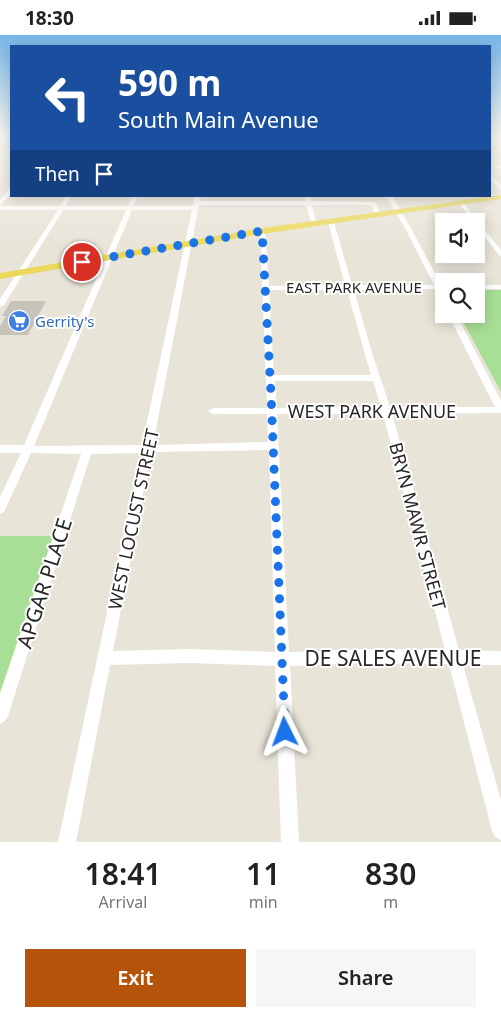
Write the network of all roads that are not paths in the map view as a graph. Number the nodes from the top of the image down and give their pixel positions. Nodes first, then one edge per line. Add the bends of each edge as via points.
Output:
1 (491, 177) edge
2 (501, 187) edge
3 (10, 191) edge
4 (68, 197) edge
5 (135, 197) edge
6 (390, 197) edge
7 (501, 197) edge
8 (308, 199) edge
9 (196, 202) edge
10 (0, 203) edge
11 (462, 203) junction
12 (0, 208) edge
13 (62, 208) junction
14 (130, 208) junction
15 (398, 212) junction
16 (378, 215) junction
17 (331, 222) junction
18 (314, 224) junction
19 (262, 231) junction
20 (189, 244) junction
21 (501, 253) edge
22 (111, 257) junction
23 (22, 272) junction
24 (0, 275) edge
25 (435, 276) edge
26 (349, 287) junction
27 (435, 287) edge
28 (485, 287) edge
29 (501, 287) edge
30 (265, 288) junction
31 (0, 305) edge
32 (457, 323) edge
33 (270, 378) junction
34 (376, 378) junction
35 (213, 411) dead end
36 (272, 411) junction
37 (387, 411) junction
38 (501, 411) edge
39 (273, 446) junction
40 (28, 448) junction
41 (0, 449) edge
42 (148, 449) junction
43 (87, 450) junction
44 (0, 509) edge
45 (104, 658) junction
46 (453, 658) junction
47 (501, 658) edge
48 (282, 659) junction
49 (0, 715) edge
50 (501, 831) edge
51 (67, 842) edge
52 (290, 842) edge

1 - 2 street
3 - 10 street
4 - 13 street
5 - 14 street
6 - 15 street
7 - 11 main road
8 - 9 street
8 - 16 street via 373,203
8 - 18 street
9 - 14 street
9 - 20 street, WEST LOCUST STREET
11 - 15 main road
11 - 21 street
12 - 13 street
13 - 14 street
13 - 23 street
14 - 22 street
15 - 16 main road
15 - 25 street
16 - 17 main road
17 - 18 main road
17 - 26 street, BRYN MAWR STREET
18 - 19 main road
19 - 20 main road
19 - 30 street
20 - 22 main road
20 - 42 street, WEST LOCUST STREET
22 - 23 main road
22 - 40 street
23 - 24 main road
23 - 31 street
26 - 27 street, EAST PARK AVENUE
26 - 30 street, EAST PARK AVENUE
26 - 34 street, BRYN MAWR STREET
28 - 29 street
30 - 33 street
32 - 38 street
33 - 34 street
33 - 36 street
34 - 37 street, BRYN MAWR STREET
35 - 36 street, WEST PARK AVENUE
36 - 37 street, WEST PARK AVENUE
36 - 39 street
37 - 38 street, WEST PARK AVENUE
37 - 46 street, BRYN MAWR STREET
39 - 42 street
39 - 48 street
40 - 41 street
40 - 43 street
40 - 44 street
42 - 43 street
42 - 45 street, WEST LOCUST STREET
43 - 49 street, APGAR PLACE
45 - 48 street, DE SALES AVENUE
45 - 51 street, WEST LOCUST STREET
46 - 47 street, DE SALES AVENUE
46 - 48 street, DE SALES AVENUE via 366,656
46 - 50 street, BRYN MAWR STREET
48 - 52 street

